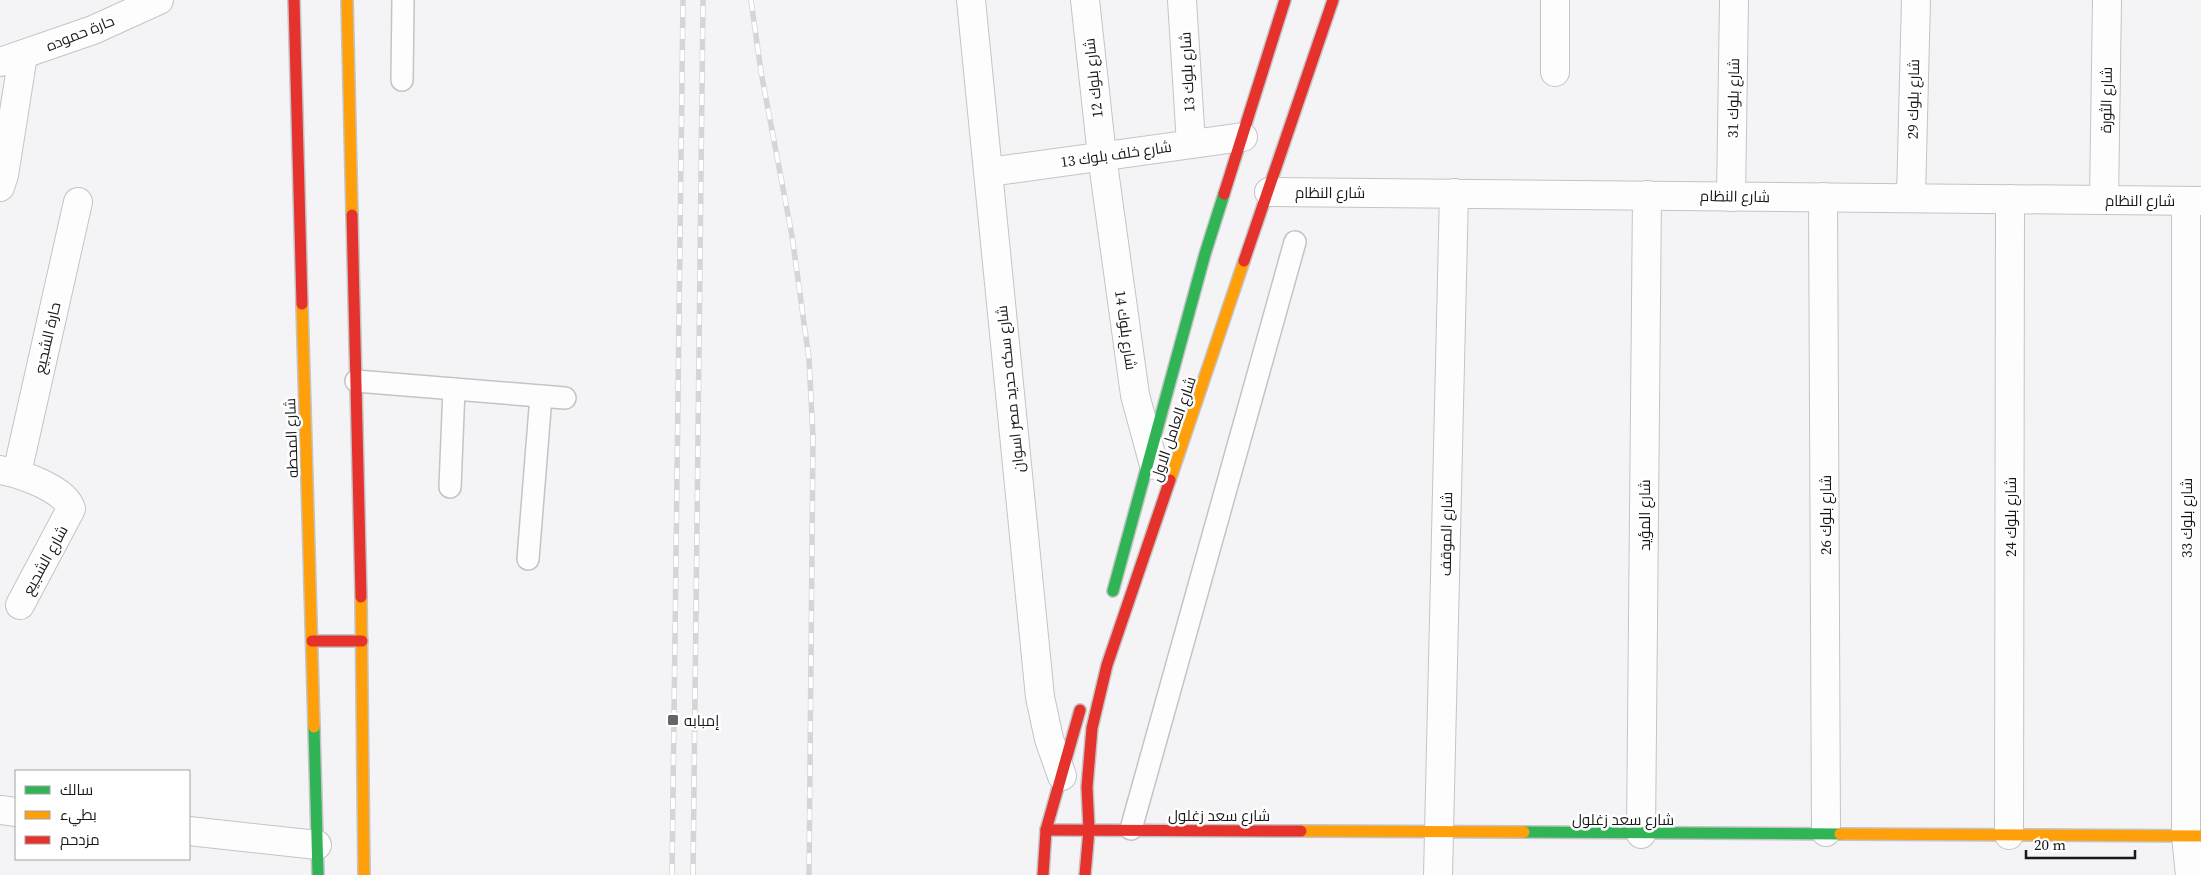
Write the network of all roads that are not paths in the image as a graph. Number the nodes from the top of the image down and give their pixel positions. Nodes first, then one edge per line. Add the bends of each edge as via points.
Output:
1 (159, 0) edge
2 (294, 0) edge
3 (347, 0) edge
4 (403, 0) edge
5 (971, 0) edge
6 (1085, 0) edge
7 (1182, 0) edge
8 (1285, 0) edge
9 (1333, 0) edge
10 (1555, 0) edge
11 (1734, 0) edge
12 (1916, 0) edge
13 (2107, 0) edge
14 (12, 59) edge
15 (1555, 72) dead end
16 (402, 80) dead end
17 (1243, 137) junction
18 (1191, 144) junction
19 (1102, 156) junction
20 (989, 172) junction
21 (0, 187) edge
22 (1269, 192) junction
23 (1454, 193) junction
24 (1647, 195) junction
25 (1731, 197) junction
26 (1823, 197) junction
27 (1911, 197) junction
28 (2010, 199) junction
29 (2104, 200) junction
30 (2193, 201) edge
31 (78, 202) dead end
32 (1295, 242) dead end
33 (356, 381) junction
34 (454, 389) junction
35 (541, 396) junction
36 (565, 398) dead end
37 (1150, 453) junction
38 (9, 472) edge
39 (450, 487) dead end
40 (1164, 500) junction
41 (528, 559) dead end
42 (1110, 604) dead end
43 (20, 605) dead end
44 (362, 640) junction
45 (312, 641) junction
46 (1083, 702) dead end
47 (1062, 776) junction
48 (0, 810) edge
49 (15, 812) edge
50 (1131, 829) junction
51 (1046, 830) junction
52 (1089, 830) junction
53 (190, 831) edge
54 (1826, 832) junction
55 (1439, 833) junction
56 (1641, 834) junction
57 (2009, 835) junction
58 (2194, 836) edge
59 (317, 845) junction
60 (318, 875) edge
61 (364, 875) edge
62 (1043, 875) edge
63 (1085, 875) edge
64 (1438, 875) edge
65 (2190, 875) edge

1 - 14 street, حارة حموده via 93,30
2 - 45 street, شارع المحطه
3 - 33 street
4 - 16 lane
5 - 20 street, شارع سكه حديد مصر اسوان
6 - 19 street, شارع بلوك 12
7 - 18 street, شارع بلوك 13
8 - 17 street, شارع العامل الاول
9 - 22 street, شارع العامل الاول
10 - 15 street
11 - 25 street, شارع بلوك 31
12 - 27 street, شارع بلوك 29
13 - 29 street, شارع الثورة
14 - 21 street via 4,175
17 - 18 street, شارع خلف بلوك 13
17 - 37 street, شارع العامل الاول via 1205,254
18 - 19 street, شارع خلف بلوك 13
19 - 20 street, شارع خلف بلوك 13
19 - 37 street, شارع بلوك 14 via 1135,395
20 - 47 street, شارع سكه حديد مصر اسوان via 1040,698
22 - 23 street, شارع النظام
22 - 40 street, شارع العامل الاول
23 - 24 street, شارع النظام
23 - 55 street, شارع الموقف
24 - 25 street, شارع النظام
24 - 56 street, شارع المؤيد
25 - 26 street, شارع النظام
26 - 27 street, شارع النظام
26 - 54 street, شارع بلوك 26
27 - 28 street, شارع النظام
28 - 29 street, شارع النظام
28 - 57 street, شارع بلوك 24
29 - 30 street, شارع النظام
30 - 58 street, شارع بلوك 33
31 - 38 street, حارة الشجيع
32 - 50 lane
33 - 34 lane
33 - 44 street
34 - 35 lane
34 - 39 lane
35 - 36 lane
35 - 41 lane
37 - 40 street, شارع بلوك 14
37 - 42 street, شارع العامل الاول
38 - 43 street, شارع الشجيع via 63,495 71,509
40 - 52 street, شارع العامل الاول via 1098,696 1089,760
44 - 45 street
44 - 61 street
45 - 59 street, شارع المحطه
46 - 47 street
47 - 51 street
48 - 49 street
50 - 52 street, شارع سعد زغلول
50 - 55 street, شارع سعد زغلول
51 - 52 street, شارع سعد زغلول
51 - 62 street
52 - 63 street, شارع العامل الاول
53 - 59 street
54 - 56 street, شارع سعد زغلول
54 - 57 street, شارع سعد زغلول
55 - 56 street, شارع سعد زغلول
55 - 64 street, شارع الموقف
57 - 58 street, شارع سعد زغلول
58 - 65 street, شارع بلوك 33
59 - 60 street, شارع المحطه

